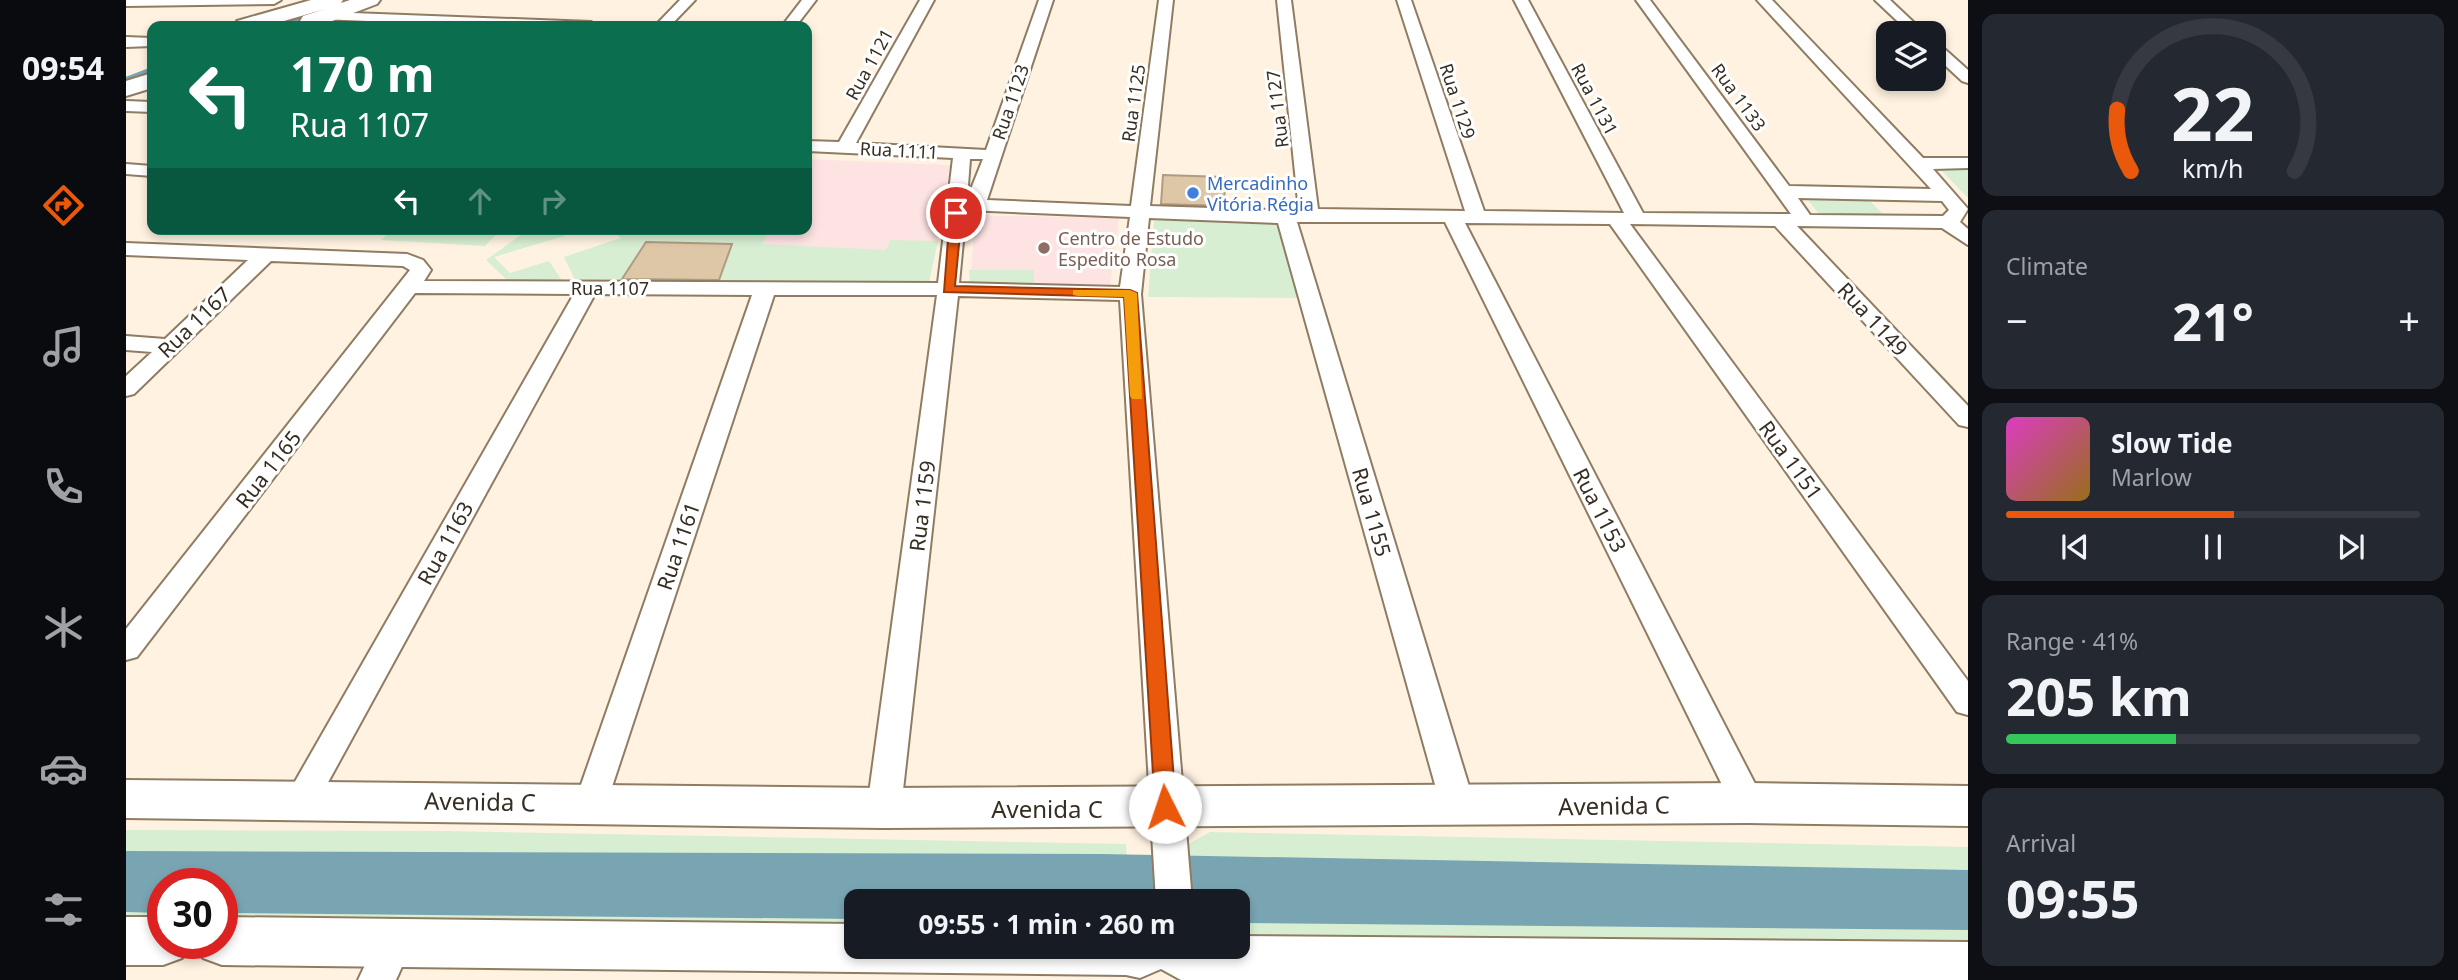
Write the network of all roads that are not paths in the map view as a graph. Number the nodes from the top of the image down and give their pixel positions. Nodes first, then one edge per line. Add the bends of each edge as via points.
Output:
1 (274, 0) edge
2 (362, 0) edge
3 (688, 0) edge
4 (809, 0) edge
5 (927, 0) edge
6 (1046, 0) edge
7 (1166, 0) edge
8 (1284, 0) edge
9 (1404, 0) edge
10 (1521, 0) edge
11 (1643, 0) edge
12 (1764, 0) edge
13 (1882, 0) edge
14 (126, 2) edge
15 (329, 8) edge
16 (268, 21) edge
17 (304, 21) edge
18 (518, 21) edge
19 (667, 21) edge
20 (793, 21) edge
21 (1906, 21) edge
22 (126, 42) edge
23 (147, 42) edge
24 (1946, 58) edge
25 (147, 60) edge
26 (126, 68) edge
27 (1968, 78) edge
28 (147, 82) edge
29 (126, 89) edge
30 (126, 106) edge
31 (147, 107) edge
32 (812, 146) edge
33 (844, 148) junction
34 (962, 153) junction
35 (992, 154) junction
36 (1968, 163) edge
37 (1918, 164) junction
38 (126, 169) edge
39 (147, 170) edge
40 (1785, 192) junction
41 (1947, 195) junction
42 (967, 205) junction
43 (1138, 211) junction
44 (1297, 216) junction
45 (1464, 216) junction
46 (1625, 217) junction
47 (1778, 218) junction
48 (1803, 218) junction
49 (1947, 222) junction
50 (1968, 239) edge
51 (126, 249) edge
52 (264, 256) junction
53 (409, 287) junction
54 (588, 288) junction
55 (765, 289) junction
56 (948, 289) junction
57 (1130, 293) junction
58 (126, 343) edge
59 (169, 346) junction
60 (126, 389) edge
61 (1968, 420) edge
62 (126, 650) edge
63 (1968, 704) edge
64 (126, 799) edge
65 (302, 799) junction
66 (592, 802) junction
67 (1748, 803) junction
68 (1458, 806) junction
69 (1968, 806) edge
70 (884, 807) junction
71 (1167, 824) junction
72 (1169, 889) edge
73 (126, 941) edge
74 (147, 941) edge
75 (238, 943) edge
76 (1250, 954) edge
77 (844, 955) edge
78 (385, 961) edge
79 (1968, 967) edge

1 - 14 street
2 - 15 street
3 - 19 street
4 - 20 street
5 - 33 street, Rua 1121
6 - 35 street, Rua 1123
7 - 43 street, Rua 1125
8 - 44 street, Rua 1127
9 - 45 street, Rua 1129
10 - 46 street, Rua 1131
11 - 40 street, Rua 1133
12 - 37 street
13 - 21 street
15 - 16 street
15 - 17 street
15 - 18 street
22 - 23 street
24 - 27 street
25 - 26 street
28 - 29 street
30 - 31 street
32 - 33 street, Rua 1111
33 - 34 street, Rua 1111
34 - 35 street, Rua 1111
34 - 42 street, Rua 1159
35 - 42 street, Rua 1123
36 - 37 street
37 - 41 street
38 - 39 street
40 - 41 street
40 - 48 street, Rua 1133
41 - 49 street via 1959,210
42 - 43 street
42 - 56 street, Rua 1159
43 - 44 street
43 - 57 street, Rua 1125
44 - 45 street
44 - 68 street, Rua 1155
45 - 46 street
45 - 67 street, Rua 1153
46 - 47 street
46 - 63 street, Rua 1151
47 - 48 street
47 - 61 street, Rua 1149
48 - 49 street
49 - 50 street
51 - 52 street
52 - 53 street via 407,260 421,270
52 - 59 street, Rua 1167
53 - 54 street, Rua 1107
53 - 62 street, Rua 1165
54 - 55 street, Rua 1107
54 - 65 street, Rua 1163
55 - 56 street, Rua 1107
55 - 66 street, Rua 1161
56 - 57 street, Rua 1107
56 - 70 street, Rua 1159
57 - 71 street, Rua 1125
58 - 59 street
59 - 60 street, Rua 1167
64 - 65 street, Avenida C
65 - 66 street, Avenida C
66 - 70 street, Avenida C
67 - 68 street, Avenida C
67 - 69 street, Avenida C
68 - 71 street, Avenida C
70 - 71 street, Avenida C
71 - 72 street, Rua 1125
73 - 74 street
75 - 78 street
76 - 79 street
77 - 78 street

